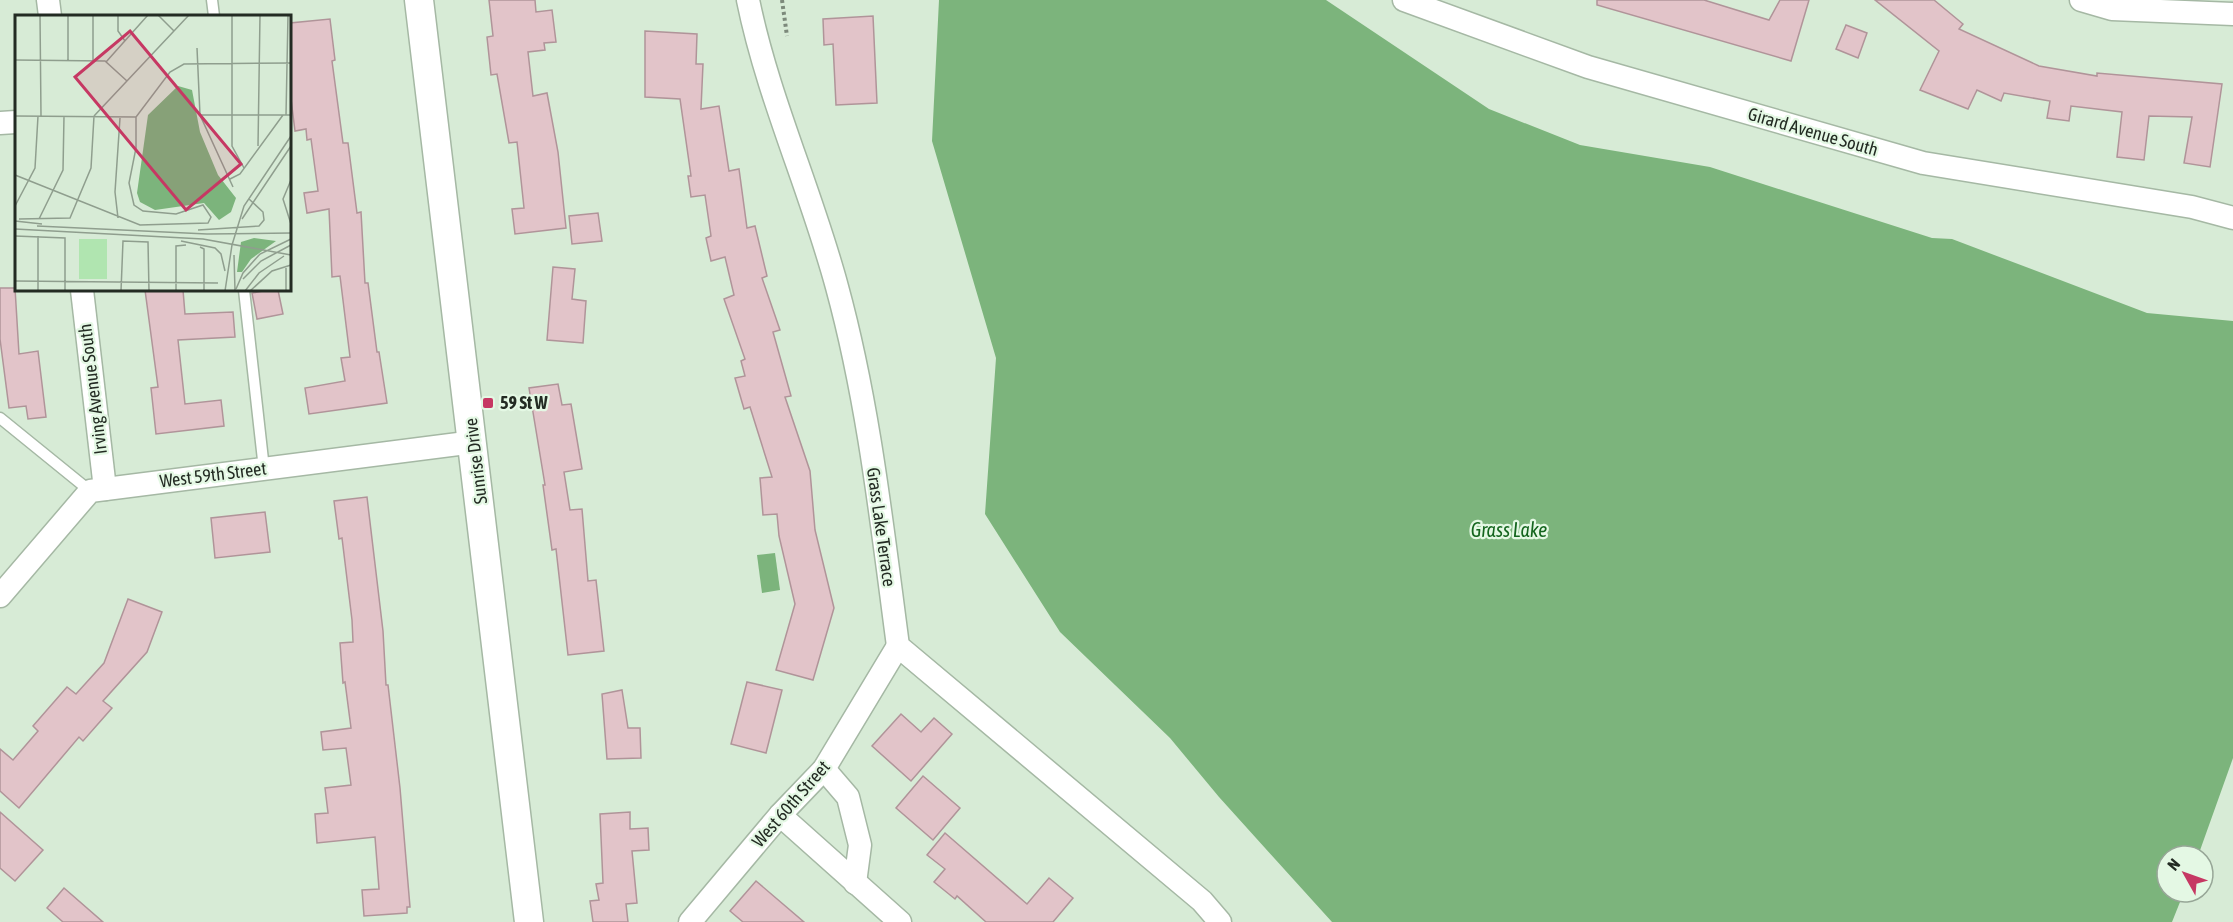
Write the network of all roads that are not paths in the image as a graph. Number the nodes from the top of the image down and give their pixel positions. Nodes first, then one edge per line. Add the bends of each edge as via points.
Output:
1 (48, 0) edge
2 (212, 0) edge
3 (420, 0) edge
4 (748, 0) edge
5 (1405, 0) edge
6 (2080, 0) edge
7 (2112, 5) edge
8 (2233, 14) edge
9 (50, 15) edge
10 (214, 15) edge
11 (15, 122) edge
12 (0, 123) edge
13 (2233, 218) edge
14 (82, 291) edge
15 (244, 291) edge
16 (0, 418) edge
17 (474, 442) junction
18 (264, 469) junction
19 (98, 490) junction
20 (0, 596) edge
21 (898, 646) junction
22 (824, 769) junction
23 (780, 815) junction
24 (855, 883) junction
25 (529, 922) edge
26 (690, 922) edge
27 (900, 922) edge
28 (1220, 922) edge

1 - 9 street
2 - 10 lane
3 - 17 street, Sunrise Drive
4 - 21 street, Grass Lake Terrace via 757,43 837,286 861,393
5 - 13 street, Girard Avenue South via 1588,68 1923,163 2192,207
6 - 7 street
7 - 8 street
11 - 12 street
14 - 19 street, Irving Avenue South
15 - 18 lane
16 - 19 lane
17 - 18 street, West 59th Street
17 - 25 street, Sunrise Drive
18 - 19 street, West 59th Street
19 - 20 street
21 - 22 street, West 60th Street
21 - 28 street via 1202,901
22 - 23 street, West 60th Street
22 - 24 street via 848,797 860,845
23 - 24 street
23 - 26 street, West 60th Street
24 - 27 street

